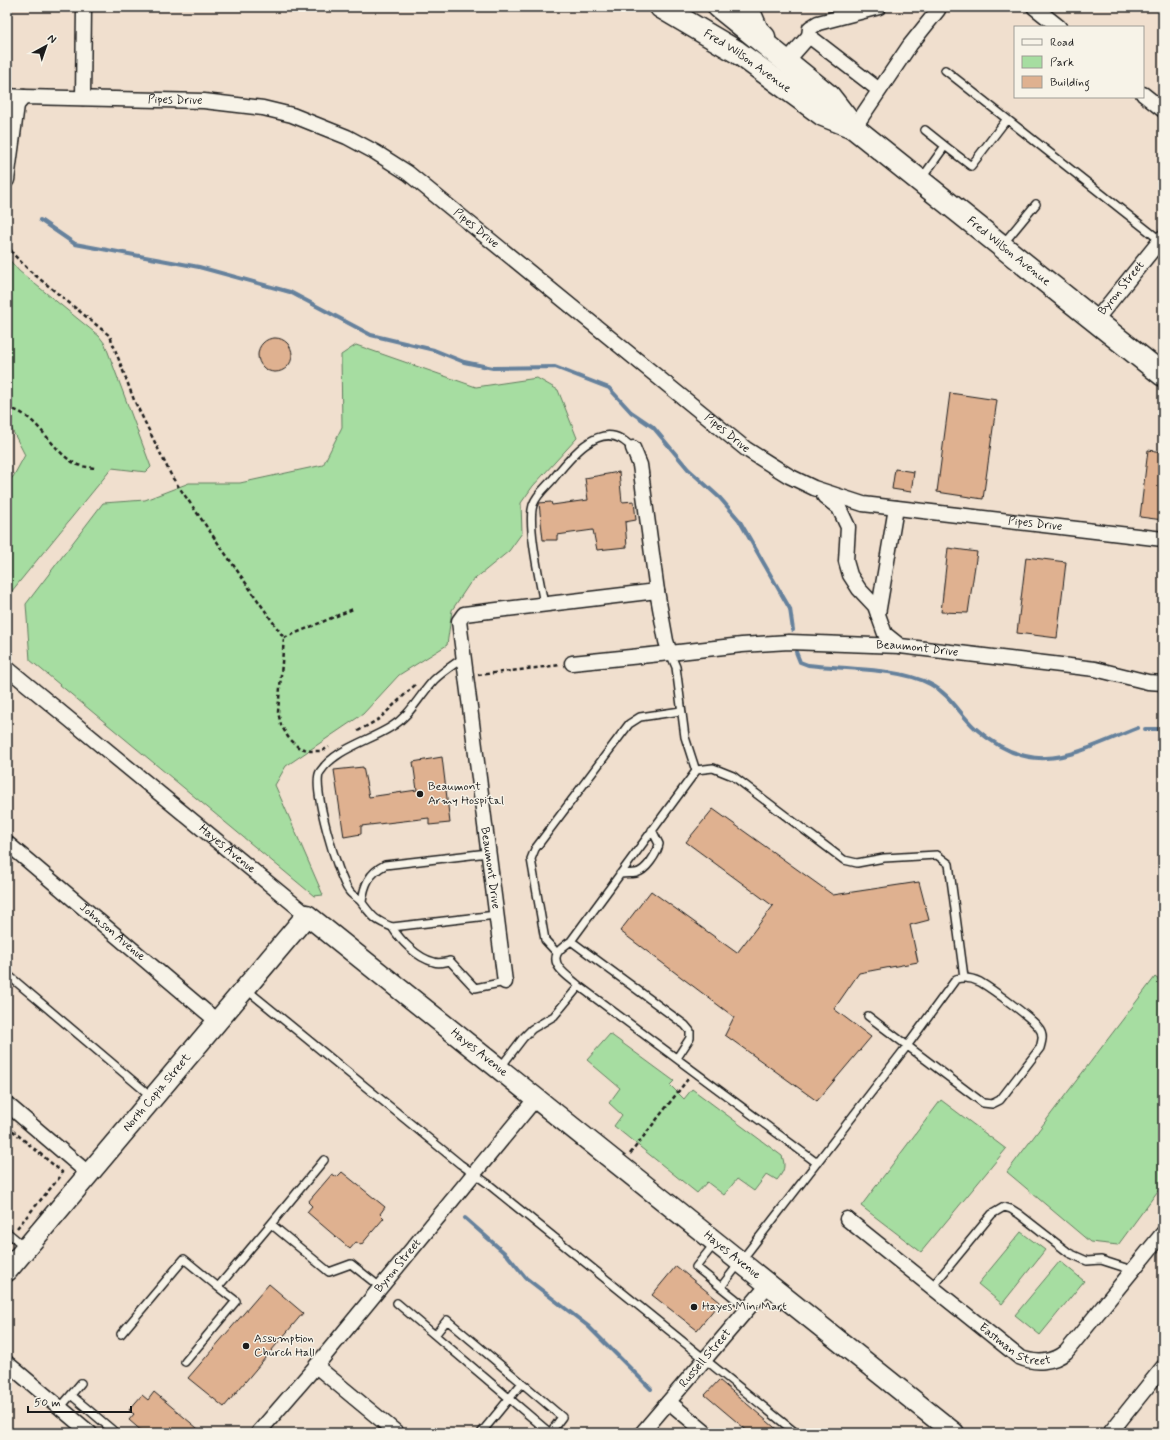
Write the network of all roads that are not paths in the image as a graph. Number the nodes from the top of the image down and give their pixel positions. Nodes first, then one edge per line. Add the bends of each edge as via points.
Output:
1 (84, 7) edge
2 (661, 7) edge
3 (678, 7) edge
4 (719, 7) edge
5 (747, 7) edge
6 (879, 7) edge
7 (938, 7) edge
8 (1034, 7) edge
9 (1058, 26) edge
10 (809, 36) junction
11 (737, 52) junction
12 (786, 62) junction
13 (945, 70) dead end
14 (879, 90) junction
15 (1144, 95) edge
16 (83, 98) junction
17 (14, 102) edge
18 (1163, 110) edge
19 (1007, 119) junction
20 (854, 128) junction
21 (925, 130) dead end
22 (945, 146) junction
23 (7, 180) edge
24 (920, 180) junction
25 (1036, 204) dead end
26 (1162, 240) edge
27 (1002, 246) junction
28 (1095, 321) junction
29 (1163, 376) edge
30 (633, 448) joint
31 (814, 488) junction
32 (896, 508) junction
33 (1163, 539) edge
34 (657, 591) junction
35 (544, 604) junction
36 (878, 614) junction
37 (900, 646) junction
38 (670, 653) junction
39 (463, 658) junction
40 (572, 663) dead end
41 (7, 668) edge
42 (1163, 683) edge
43 (681, 710) junction
44 (696, 770) junction
45 (652, 830) junction
46 (7, 843) edge
47 (488, 853) junction
48 (620, 874) junction
49 (362, 902) junction
50 (307, 915) junction
51 (496, 915) junction
52 (392, 926) junction
53 (571, 941) junction
54 (557, 953) junction
55 (7, 974) edge
56 (964, 977) junction
57 (505, 982) joint
58 (579, 986) junction
59 (246, 989) junction
60 (868, 1016) dead end
61 (218, 1022) junction
62 (907, 1046) junction
63 (677, 1058) junction
64 (499, 1069) junction
65 (153, 1098) junction
66 (536, 1098) junction
67 (7, 1104) edge
68 (324, 1160) dead end
69 (817, 1163) junction
70 (89, 1174) junction
71 (474, 1174) junction
72 (847, 1219) dead end
73 (271, 1224) junction
74 (1163, 1233) edge
75 (9, 1234) edge
76 (716, 1242) junction
77 (26, 1248) junction
78 (741, 1262) junction
79 (1132, 1270) junction
80 (7, 1271) edge
81 (768, 1285) junction
82 (218, 1287) junction
83 (380, 1287) junction
84 (720, 1287) junction
85 (932, 1287) junction
86 (397, 1303) dead end
87 (748, 1309) junction
88 (121, 1334) dead end
89 (434, 1335) junction
90 (706, 1358) junction
91 (185, 1362) dead end
92 (7, 1363) edge
93 (316, 1366) junction
94 (1163, 1367) edge
95 (81, 1383) dead end
96 (522, 1383) junction
97 (71, 1395) junction
98 (509, 1399) junction
99 (669, 1402) junction
100 (60, 1408) junction
101 (90, 1433) edge
102 (116, 1433) edge
103 (258, 1433) edge
104 (397, 1433) edge
105 (481, 1433) edge
106 (550, 1433) edge
107 (642, 1433) edge
108 (706, 1433) edge
109 (796, 1433) edge
110 (954, 1433) edge
111 (1110, 1433) edge

1 - 16 street
2 - 11 main road, Fred Wilson Avenue
3 - 11 main road
4 - 12 main road, Fred Wilson Avenue
5 - 12 main road via 757,30
6 - 10 street via 818,24 810,28
7 - 14 street
8 - 9 street
10 - 12 street
10 - 14 street
11 - 20 main road, Fred Wilson Avenue via 823,115
12 - 20 main road, Fred Wilson Avenue via 830,96
13 - 19 lane
14 - 20 street
15 - 18 street
16 - 17 street, Pipes Drive
16 - 31 street, Pipes Drive via 204,101 250,106 292,115 347,137 414,178 746,449 789,476
17 - 23 street
19 - 22 lane via 971,166
19 - 26 lane
20 - 24 main road, Fred Wilson Avenue
21 - 22 lane
22 - 24 lane
24 - 27 main road, Fred Wilson Avenue
25 - 27 lane
26 - 28 street, Byron Street
27 - 28 main road, Fred Wilson Avenue
28 - 29 main road, Fred Wilson Avenue
30 - 34 street via 640,465
30 - 35 lane via 620,438 591,440 564,464 533,505 531,525
31 - 32 street, Pipes Drive via 863,504
31 - 36 street, Pipes Drive via 839,508 848,527 846,561 850,575 875,606
32 - 33 street, Pipes Drive
32 - 36 street
34 - 35 street, Beaumont Drive
34 - 38 street
35 - 39 street, Beaumont Drive via 464,614 459,621
36 - 37 street, Pipes Drive via 885,634
37 - 38 street, Beaumont Drive via 789,642
37 - 42 street, Beaumont Drive via 1095,669
38 - 40 street, Beaumont Drive
38 - 43 lane via 676,667
39 - 47 street, Beaumont Drive
39 - 49 lane via 434,680 416,705 392,727 355,744 319,772 317,782 326,832 349,891
41 - 50 street, Hayes Avenue
43 - 44 lane via 685,737
43 - 54 lane via 640,717 628,724 534,849 531,859 545,940
44 - 45 lane
44 - 56 lane via 713,768 733,776 844,860 857,863 884,858 937,855 948,864
45 - 48 lane
45 - 48 lane via 659,844 658,850 644,868 636,873
46 - 61 street, Johnson Avenue
47 - 49 lane via 385,865 368,879
47 - 51 street, Beaumont Drive
48 - 53 lane
49 - 52 lane via 376,921
50 - 59 street, North Copia Street
50 - 64 street, Hayes Avenue
51 - 52 lane
51 - 57 street, Beaumont Drive
52 - 57 lane via 399,938 424,958 435,963 450,961 475,988
53 - 54 lane
53 - 63 lane via 685,1025 690,1031 690,1038
54 - 58 lane via 559,967
55 - 65 lane
56 - 62 lane via 956,980
56 - 62 lane via 979,982 1021,1012 1039,1028 1043,1038 1040,1048 1000,1100 992,1104 983,1103
58 - 63 lane
58 - 64 lane via 554,1016 532,1029 523,1038
59 - 61 street, North Copia Street
59 - 71 lane
60 - 62 lane
61 - 65 street, North Copia Street
62 - 69 lane
63 - 69 lane
64 - 66 street, Hayes Avenue
65 - 70 street, North Copia Street
66 - 71 street, Byron Street
66 - 76 street, Hayes Avenue
67 - 70 street
68 - 73 lane
69 - 78 lane
70 - 77 street, North Copia Street
71 - 83 street, Byron Street
71 - 90 lane
72 - 85 street, Eastman Street
73 - 82 lane
73 - 83 lane via 329,1272 351,1264
74 - 79 street, Eastman Street
75 - 77 lane
76 - 78 street, Hayes Avenue
76 - 84 lane via 696,1267
77 - 80 street, North Copia Street
78 - 81 street, Hayes Avenue
78 - 84 lane
79 - 85 lane via 1101,1260 1087,1261 1069,1253 1019,1214 1004,1207 992,1214
79 - 85 street, Eastman Street via 1066,1352 1056,1359 1041,1362 1019,1358
81 - 87 street, Russell Street
81 - 110 street, Hayes Avenue
82 - 88 lane via 184,1259
82 - 91 lane via 236,1302
83 - 93 street, Byron Street
84 - 87 lane
86 - 89 lane
87 - 90 street, Russell Street
89 - 96 lane via 447,1320
89 - 98 lane
90 - 99 street, Russell Street
90 - 109 lane
92 - 100 street
93 - 103 street, Byron Street
93 - 104 street
94 - 111 street
95 - 97 lane
96 - 98 lane
96 - 106 lane via 562,1417
97 - 100 lane
97 - 102 lane
98 - 105 lane
98 - 106 lane
99 - 107 street, Russell Street
99 - 108 street
100 - 101 street

